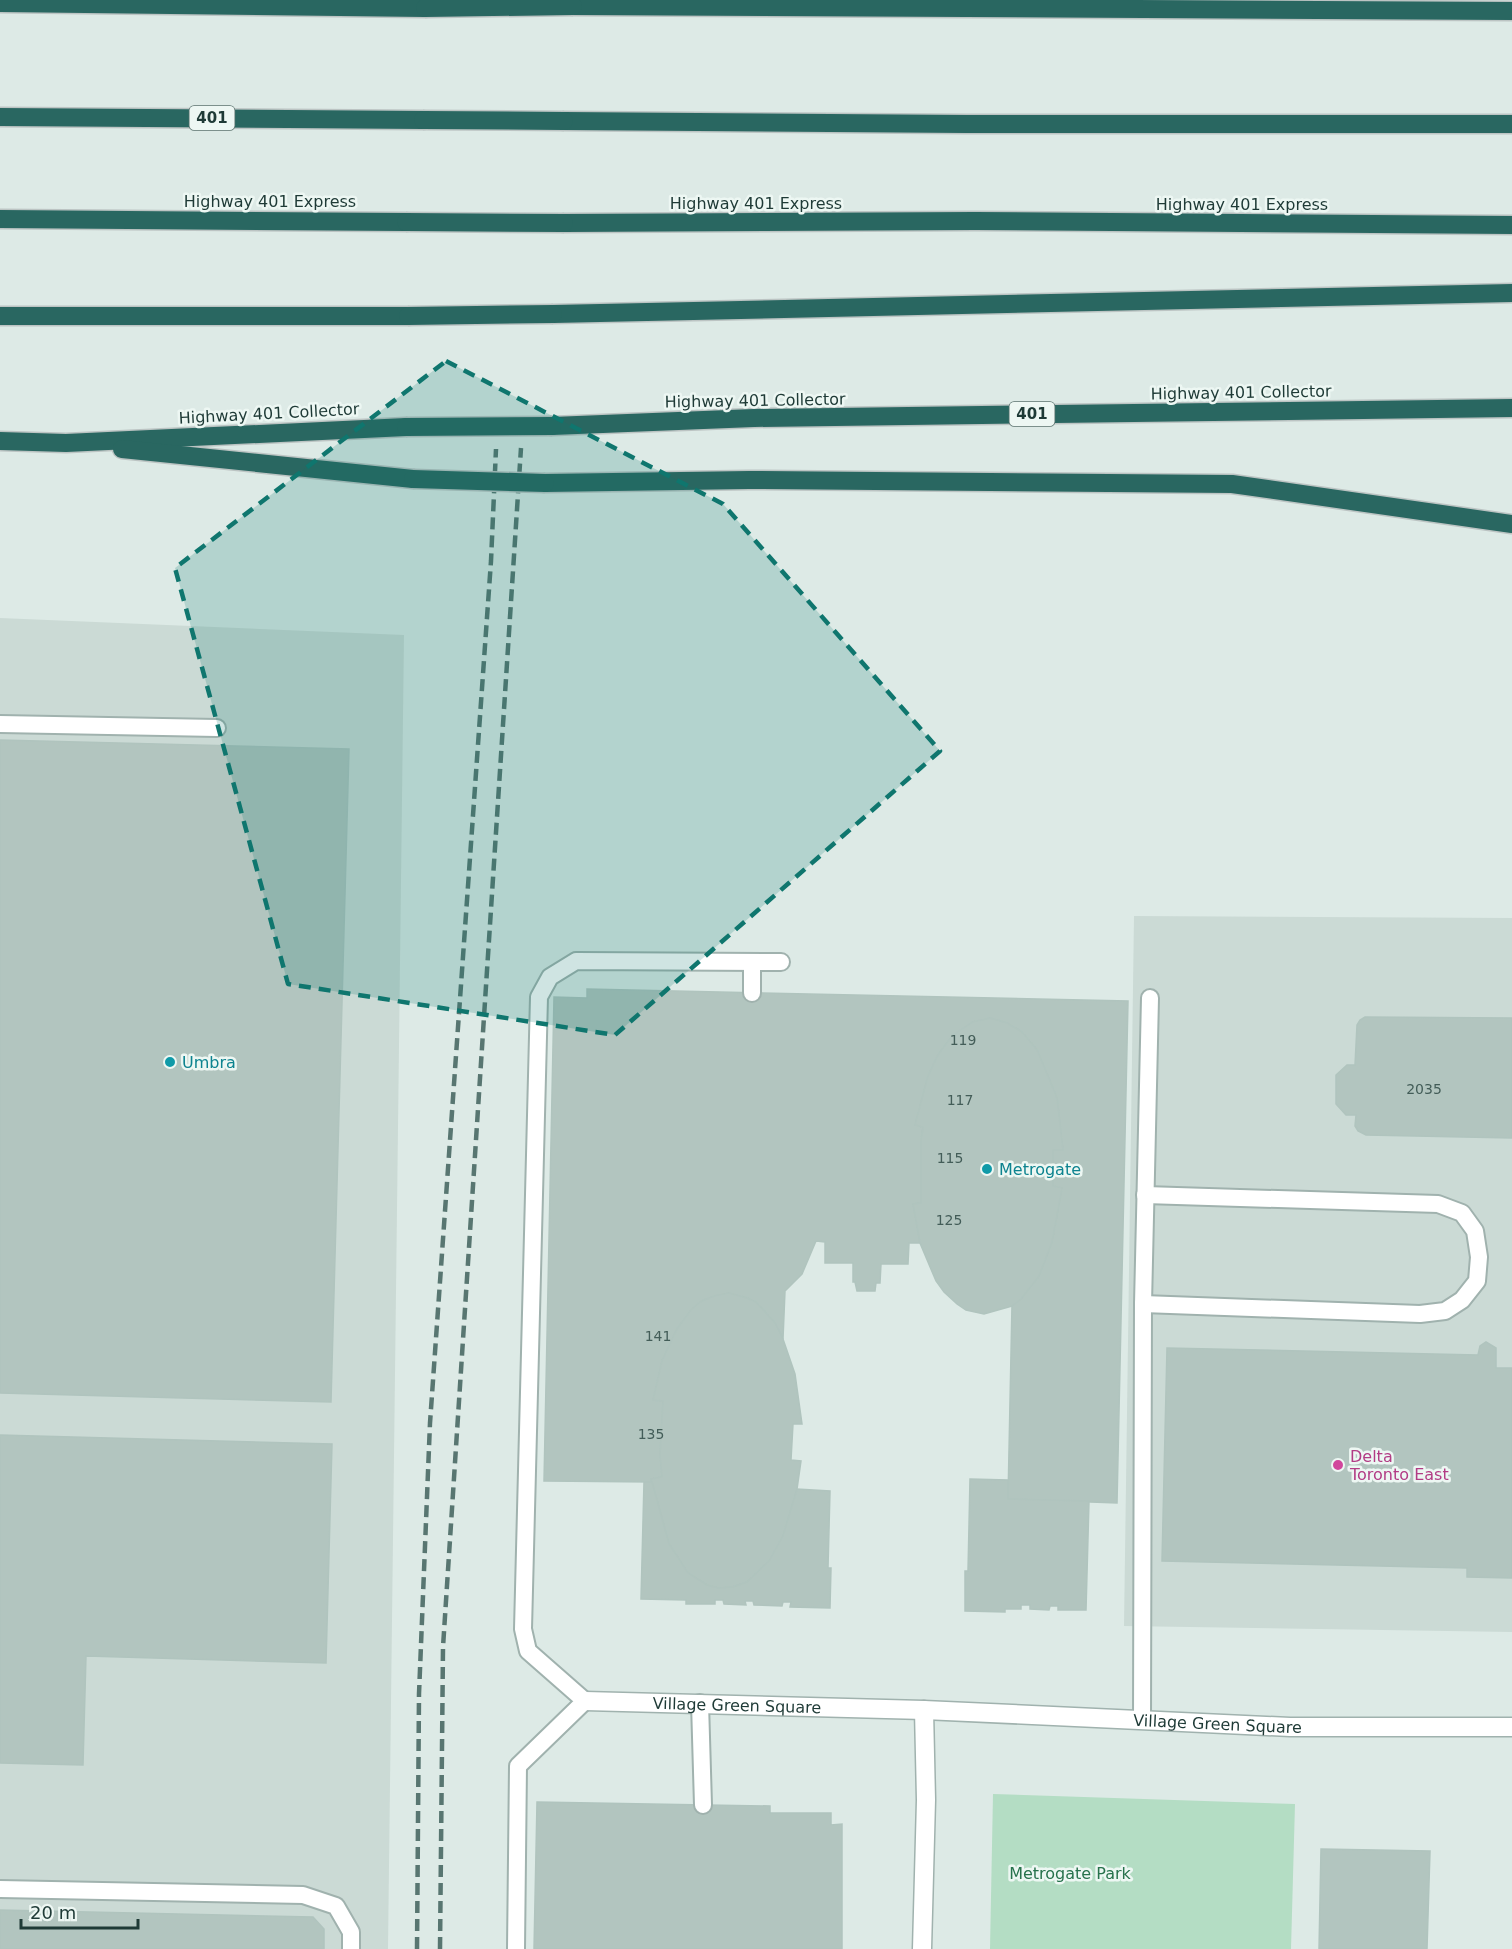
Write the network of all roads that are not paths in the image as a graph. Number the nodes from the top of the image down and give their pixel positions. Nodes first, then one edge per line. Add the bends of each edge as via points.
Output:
1 (85, 2) edge
2 (0, 3) edge
3 (1512, 11) edge
4 (0, 117) edge
5 (1512, 124) edge
6 (0, 219) edge
7 (1512, 225) edge
8 (1512, 293) edge
9 (0, 316) edge
10 (1512, 408) edge
11 (0, 441) edge
12 (66, 443) junction
13 (1512, 524) edge
14 (0, 724) edge
15 (217, 728) dead end
16 (752, 962) junction
17 (781, 962) dead end
18 (752, 993) dead end
19 (1150, 998) dead end
20 (1144, 1195) junction
21 (1143, 1305) junction
22 (585, 1701) junction
23 (700, 1703) junction
24 (924, 1710) junction
25 (1142, 1720) junction
26 (1512, 1727) edge
27 (703, 1805) dead end
28 (0, 1889) edge
29 (351, 1949) edge
30 (516, 1949) edge
31 (922, 1949) edge

1 - 2 highway
1 - 3 highway, bridge via 425,8
4 - 5 highway, 401, bridge
6 - 7 highway, Highway 401 Express, bridge
8 - 9 highway, bridge via 552,314
10 - 12 highway, Highway 401 Collector / 401, bridge via 754,418 406,427
11 - 12 highway, Highway 401 Collector / 401
12 - 13 highway, bridge via 414,479 545,483 749,480 1232,484
14 - 15 lane
16 - 17 lane
16 - 18 lane
16 - 22 lane via 576,961 550,977 539,997 523,1629 528,1651
19 - 20 lane
20 - 21 lane
20 - 21 lane via 1438,1204 1461,1213 1475,1231 1479,1257 1477,1281 1462,1300 1445,1311 1420,1314
21 - 25 lane
22 - 23 street, Village Green Square
22 - 30 lane via 518,1766
23 - 24 street, Village Green Square
23 - 27 lane
24 - 25 street, Village Green Square
24 - 31 street
25 - 26 street, Village Green Square via 1290,1727
28 - 29 lane via 303,1895 336,1906 351,1932

